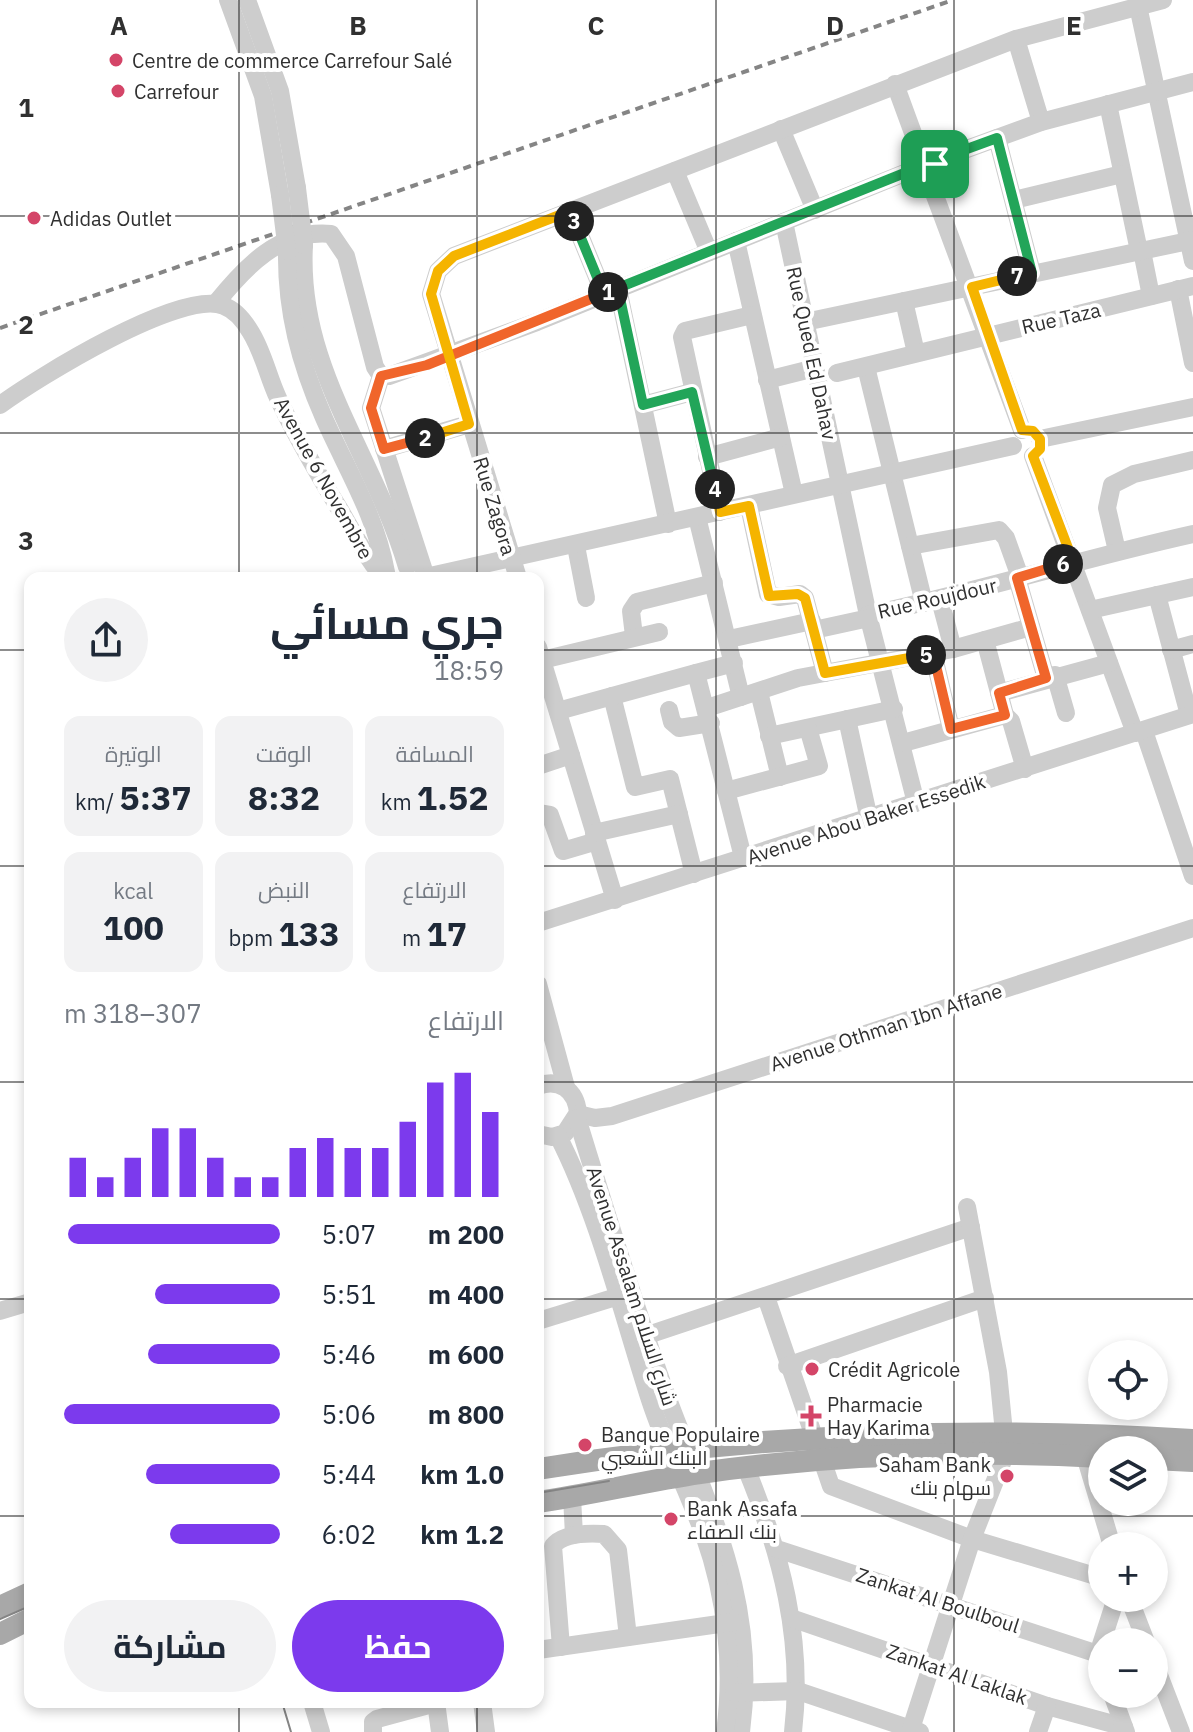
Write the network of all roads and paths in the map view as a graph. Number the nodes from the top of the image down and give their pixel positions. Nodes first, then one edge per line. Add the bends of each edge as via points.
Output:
1 (228, 0) edge
2 (247, 0) edge
3 (1163, 0) edge
4 (1138, 6) junction
5 (1016, 39) junction
6 (1193, 82) edge
7 (895, 84) junction
8 (1156, 91) junction
9 (1108, 104) junction
10 (1041, 122) junction
11 (781, 129) junction
12 (997, 138) junction
13 (924, 166) junction
14 (675, 171) junction
15 (1122, 174) junction
16 (1186, 189) edge
17 (289, 192) junction
18 (1014, 200) junction
19 (815, 210) junction
20 (570, 211) junction
21 (784, 222) junction
22 (1191, 240) edge
23 (736, 241) junction
24 (295, 248) junction
25 (1140, 251) junction
26 (709, 252) junction
27 (1193, 261) edge
28 (1032, 273) junction
29 (972, 287) junction
30 (1186, 288) edge
31 (611, 291) junction
32 (1151, 296) junction
33 (904, 301) junction
34 (216, 303) junction
35 (752, 315) junction
36 (805, 322) junction
37 (987, 335) junction
38 (916, 353) junction
39 (450, 356) junction
40 (1193, 363) edge
41 (866, 367) junction
42 (815, 368) junction
43 (837, 373) dead end
44 (381, 376) junction
45 (767, 380) junction
46 (692, 392) junction
47 (0, 405) edge
48 (643, 405) junction
49 (1193, 407) edge
50 (469, 424) junction
51 (781, 437) junction
52 (1018, 438) junction
53 (1036, 448) junction
54 (384, 449) junction
55 (707, 457) junction
56 (1193, 460) edge
57 (893, 472) junction
58 (840, 484) junction
59 (794, 494) junction
60 (749, 506) junction
61 (720, 512) junction
62 (697, 517) junction
63 (668, 524) junction
64 (1193, 534) edge
65 (380, 540) junction
66 (576, 546) junction
67 (910, 546) junction
68 (362, 549) junction
69 (1117, 551) junction
70 (512, 559) junction
71 (1073, 561) junction
72 (381, 572) edge
73 (384, 572) edge
74 (389, 572) edge
75 (410, 572) edge
76 (416, 572) edge
77 (417, 572) edge
78 (480, 572) edge
79 (516, 572) edge
80 (1018, 578) junction
81 (714, 583) junction
82 (1193, 587) edge
83 (1157, 595) junction
84 (586, 598) dead end
85 (932, 601) junction
86 (1090, 610) junction
87 (868, 616) junction
88 (813, 626) junction
89 (1031, 627) junction
90 (659, 632) dead end
91 (634, 636) junction
92 (729, 639) junction
93 (985, 640) junction
94 (1193, 644) edge
95 (953, 649) junction
96 (1171, 650) junction
97 (544, 653) edge
98 (933, 653) junction
99 (734, 663) junction
100 (1109, 663) junction
101 (882, 664) junction
102 (696, 673) junction
103 (825, 673) junction
104 (544, 674) edge
105 (1050, 676) junction
106 (999, 693) junction
107 (750, 694) junction
108 (612, 696) junction
109 (550, 704) edge
110 (894, 709) junction
111 (669, 710) dead end
112 (1066, 713) dead end
113 (709, 715) junction
114 (1005, 715) junction
115 (1191, 715) edge
116 (847, 719) junction
117 (808, 728) junction
118 (951, 729) junction
119 (1139, 732) junction
120 (769, 736) junction
121 (903, 743) junction
122 (571, 755) junction
123 (544, 764) edge
124 (1025, 769) junction
125 (780, 777) junction
126 (726, 791) junction
127 (916, 803) junction
128 (544, 814) edge
129 (679, 814) junction
130 (869, 819) junction
131 (596, 837) junction
132 (743, 857) junction
133 (694, 874) junction
134 (1193, 876) edge
135 (615, 900) junction
136 (544, 921) edge
137 (1193, 928) edge
138 (544, 1006) edge
139 (544, 1085) edge
140 (566, 1087) junction
141 (577, 1116) junction
142 (546, 1137) edge
143 (967, 1207) dead end
144 (971, 1227) junction
145 (616, 1297) junction
146 (766, 1297) junction
147 (985, 1298) junction
148 (24, 1304) edge
149 (0, 1311) edge
150 (544, 1319) edge
151 (639, 1339) junction
152 (787, 1366) junction
153 (1193, 1440) edge
154 (1006, 1444) junction
155 (678, 1449) junction
156 (816, 1450) junction
157 (1088, 1455) edge
158 (1168, 1460) edge
159 (1193, 1461) edge
160 (544, 1468) edge
161 (746, 1468) junction
162 (689, 1476) junction
163 (572, 1497) junction
164 (544, 1501) edge
165 (574, 1535) junction
166 (972, 1539) junction
167 (777, 1549) junction
168 (1088, 1574) edge
169 (24, 1596) edge
170 (951, 1604) junction
171 (0, 1607) edge
172 (791, 1618) junction
173 (24, 1622) edge
174 (733, 1622) junction
175 (0, 1634) edge
176 (628, 1637) junction
177 (561, 1647) junction
178 (544, 1649) edge
179 (1088, 1655) edge
180 (930, 1667) junction
181 (798, 1691) junction
182 (737, 1693) junction
183 (1168, 1698) edge
184 (1047, 1706) junction
185 (314, 1708) edge
186 (394, 1708) edge
187 (437, 1708) edge
188 (483, 1708) edge
189 (1117, 1708) edge
190 (1125, 1730) edge
191 (913, 1731) edge
192 (321, 1732) edge
193 (373, 1732) edge
194 (440, 1732) edge
195 (486, 1732) edge
196 (725, 1732) edge
197 (741, 1732) edge
198 (793, 1732) edge
199 (1038, 1732) edge
200 (1181, 1732) edge

1 - 17 street via 263,96
2 - 17 street via 280,91
3 - 4 street
4 - 5 street
4 - 8 street
5 - 7 street
5 - 10 street
6 - 8 street
7 - 11 street
7 - 13 street
8 - 9 street
8 - 16 street
9 - 10 street
9 - 15 street
10 - 12 street
11 - 14 street
11 - 19 street
12 - 13 street
12 - 18 street
13 - 19 street
13 - 29 street
14 - 20 street
14 - 26 street
15 - 18 street
15 - 25 street
16 - 22 street
17 - 24 street, bridge
18 - 28 street
19 - 21 street
20 - 31 street
20 - 39 street, Rue Zagora via 454,256 438,271 431,294
21 - 23 street
21 - 36 street, Rue Qued Ed Dahav
22 - 25 street
22 - 27 street
23 - 26 street
23 - 35 street
24 - 65 street via 286,297 299,351
24 - 76 street via 322,372
25 - 28 street
25 - 32 street
26 - 31 street
28 - 29 street
29 - 33 street
29 - 37 street
30 - 32 street, Rue Taza
30 - 40 street
31 - 39 street
31 - 48 street
32 - 37 street, Rue Taza
33 - 36 street
33 - 38 street
34 - 44 street via 263,253 315,234 331,234 346,256
34 - 47 street via 124,332 68,359
34 - 68 street, Avenue 6 Novembre via 232,310 252,334 296,434
35 - 45 street
35 - 46 street via 683,333
36 - 42 street, Rue Qued Ed Dahav
37 - 38 street, Rue Taza
37 - 52 street
38 - 41 street, Rue Taza
39 - 44 street
39 - 50 street, Rue Zagora
41 - 43 street, Rue Taza
41 - 57 street
42 - 45 street
42 - 58 street, Rue Qued Ed Dahav
44 - 54 street via 371,408
45 - 51 street
46 - 48 street
46 - 55 street
48 - 63 street
49 - 53 street
50 - 54 street
50 - 70 street, Rue Zagora
51 - 55 street
51 - 59 street
52 - 53 street via 1033,431
52 - 53 street via 1020,456
52 - 57 street
53 - 71 street
54 - 77 street
55 - 61 street
56 - 69 street via 1134,474 1112,485 1107,508
57 - 58 street
57 - 67 street
58 - 59 street
58 - 87 street, Rue Qued Ed Dahav
59 - 60 street
60 - 61 street
60 - 88 street via 768,594 802,595
61 - 62 street
62 - 63 street
62 - 81 street
63 - 66 street
64 - 69 street, Rue Roujdour
65 - 68 street via 374,555
65 - 73 street
66 - 70 street
66 - 84 street
67 - 80 street via 997,530 1006,538
67 - 85 street
68 - 72 street, Avenue 6 Novembre
69 - 71 street, Rue Roujdour
70 - 78 street
70 - 79 street, Rue Zagora
71 - 80 street, Rue Roujdour
71 - 86 street
74 - 75 street via 396,567
80 - 85 street, Rue Roujdour
80 - 89 street
81 - 91 street via 637,602 631,611
81 - 92 street
82 - 83 street
83 - 86 street
83 - 96 street
85 - 87 street, Rue Roujdour
85 - 95 street
86 - 100 street
87 - 88 street, Rue Roujdour
87 - 101 street, Rue Qued Ed Dahav
88 - 92 street, Rue Roujdour
88 - 103 street
89 - 93 street
89 - 105 street
90 - 91 street
91 - 97 street
92 - 99 street
93 - 95 street
93 - 106 street
94 - 96 street
95 - 98 street
96 - 115 street
98 - 101 street
98 - 118 street
99 - 102 street
99 - 107 street
100 - 105 street
100 - 119 street
101 - 103 street
101 - 110 street, Rue Qued Ed Dahav
102 - 108 street
102 - 113 street
103 - 107 street
104 - 109 street
105 - 106 street
105 - 112 street
106 - 114 street
107 - 113 street
107 - 120 street
108 - 109 street
108 - 129 street via 635,787 670,779
109 - 122 street
110 - 116 street
110 - 121 street, Rue Qued Ed Dahav
111 - 113 street via 679,728
113 - 126 street
114 - 118 street
114 - 124 street
115 - 119 street, Avenue Abou Baker Essedik
116 - 117 street
116 - 130 street
117 - 120 street
117 - 125 street via 819,766
118 - 121 street
119 - 124 street, Avenue Abou Baker Essedik
119 - 134 street
120 - 125 street
121 - 127 street, Rue Qued Ed Dahav
122 - 123 street
122 - 131 street
124 - 127 street, Avenue Abou Baker Essedik
125 - 126 street
126 - 132 street
127 - 130 street, Avenue Abou Baker Essedik
128 - 131 street via 550,815 563,851
129 - 131 street
129 - 133 street
130 - 132 street, Avenue Abou Baker Essedik
131 - 135 street
132 - 133 street, Avenue Abou Baker Essedik
133 - 135 street, Avenue Abou Baker Essedik
135 - 136 street, Avenue Abou Baker Essedik
137 - 141 street, Avenue Othman Ibn Affane via 612,1116
138 - 140 street
139 - 140 street
140 - 141 street, Avenue Assalam شارع السلام via 576,1101
141 - 142 street via 571,1128
141 - 151 street, Avenue Assalam شارع السلام
142 - 145 street, Avenue Assalam شارع السلام
143 - 144 street
144 - 146 street
144 - 147 street
145 - 150 street
145 - 151 street, Avenue Assalam شارع السلام
146 - 151 street
146 - 152 street
147 - 152 street
147 - 154 street
148 - 149 street
151 - 155 street, Avenue Assalam شارع السلام
152 - 156 street
153 - 154 main road
154 - 156 main road
154 - 157 main road
154 - 166 street
155 - 156 main road
155 - 160 main road
155 - 162 street, Avenue Assalam شارع السلام
156 - 161 main road
156 - 166 street via 825,1479 836,1489
158 - 159 main road
161 - 162 main road
161 - 167 street
162 - 163 main road
162 - 174 street, Avenue Assalam شارع السلام via 725,1545
163 - 164 main road
163 - 165 street
165 - 176 street via 599,1533 613,1541
165 - 177 street via 553,1546
166 - 168 street
166 - 170 street
167 - 170 street, Zankat Al Boulboul
167 - 172 street
169 - 171 main road
170 - 179 street, Zankat Al Boulboul
170 - 180 street
172 - 180 street, Zankat Al Laklak
172 - 181 street
173 - 175 main road
174 - 176 street
174 - 182 street, Avenue Assalam شارع السلام
176 - 177 street
177 - 178 street
180 - 184 street, Zankat Al Laklak
180 - 191 street
181 - 182 street
181 - 191 street
181 - 198 street
182 - 196 street, Avenue Assalam شارع السلام
182 - 197 street, Avenue Assalam شارع السلام
183 - 200 street
184 - 190 street, Zankat Al Laklak
184 - 199 street
185 - 192 street
186 - 193 street via 374,1720
187 - 194 street
188 - 195 street
189 - 190 street

